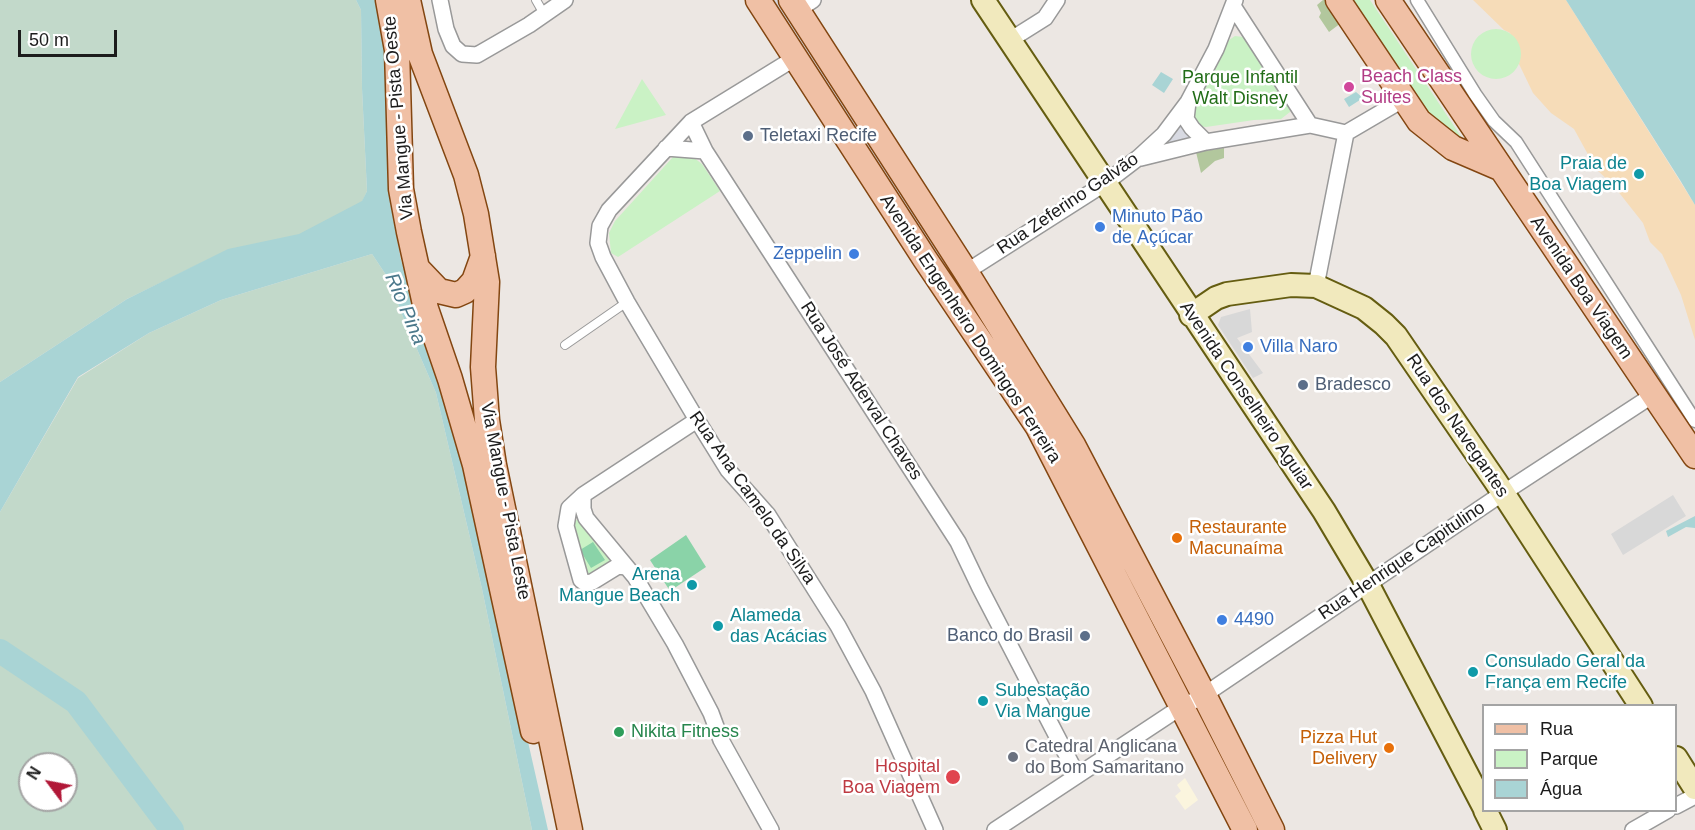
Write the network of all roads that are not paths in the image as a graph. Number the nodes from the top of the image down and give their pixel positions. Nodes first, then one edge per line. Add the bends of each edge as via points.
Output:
1 (388, 0) edge
2 (408, 0) edge
3 (440, 0) edge
4 (536, 0) edge
5 (565, 0) edge
6 (758, 0) edge
7 (983, 0) edge
8 (1058, 0) edge
9 (1338, 0) edge
10 (1388, 0) edge
11 (1417, 0) edge
12 (800, 3) edge
13 (1234, 3) edge
14 (544, 14) junction
15 (1010, 40) junction
16 (795, 58) junction
17 (1404, 99) junction
18 (1188, 102) junction
19 (691, 122) junction
20 (1310, 125) junction
21 (1346, 133) junction
22 (1206, 142) junction
23 (666, 148) junction
24 (705, 151) junction
25 (1138, 158) junction
26 (1502, 169) junction
27 (1104, 184) junction
28 (483, 255) junction
29 (417, 268) junction
30 (966, 272) junction
31 (1316, 286) junction
32 (627, 302) junction
33 (1191, 315) junction
34 (565, 345) dead end
35 (1653, 395) junction
36 (697, 420) junction
37 (1695, 421) edge
38 (1695, 456) edge
39 (1503, 493) junction
40 (583, 502) junction
41 (626, 567) junction
42 (1368, 585) junction
43 (1204, 695) junction
44 (1640, 704) edge
45 (1181, 708) junction
46 (1677, 760) edge
47 (1077, 775) junction
48 (1695, 788) edge
49 (1695, 796) edge
50 (1482, 805) edge
51 (1677, 805) edge
52 (1486, 812) edge
53 (1664, 812) edge
54 (554, 830) edge
55 (570, 830) edge
56 (771, 830) edge
57 (935, 830) edge
58 (994, 830) edge
59 (1245, 830) edge
60 (1272, 830) edge
61 (1496, 830) edge
62 (1633, 830) edge

1 - 29 main road, Via Mangue - Pista Oeste via 398,67 401,189
2 - 28 main road, Via Mangue - Pista Leste via 429,80 466,175
3 - 14 street via 453,46 462,54 477,55
4 - 14 lane
5 - 14 street
6 - 16 main road, Avenida Engenheiro Domingos Ferreira
7 - 15 main road, Avenida Conselheiro Aguiar
8 - 15 street via 1045,18
9 - 17 main road
10 - 26 main road, Avenida Boa Viagem
11 - 37 street via 1475,94 1494,121 1516,142
12 - 30 main road, Avenida Engenheiro Domingos Ferreira
13 - 18 street, Rua Zeferino Galvão via 1216,49
13 - 20 street
15 - 27 main road, Avenida Conselheiro Aguiar
16 - 19 street
16 - 45 main road, Avenida Engenheiro Domingos Ferreira via 1038,428
17 - 21 street
17 - 26 main road via 1419,121 1453,148
18 - 22 street via 1185,119
18 - 25 street, Rua Zeferino Galvão via 1164,134
19 - 23 street, Rua Ana Camelo da Silva
19 - 24 street, Rua José Aderval Chaves
20 - 21 street
20 - 22 street
21 - 31 street
22 - 25 street
23 - 24 street
23 - 32 street, Rua Ana Camelo da Silva via 609,210 600,226 598,243
24 - 47 street, Rua José Aderval Chaves via 958,542
25 - 27 street, Rua Zeferino Galvão
26 - 35 main road, Avenida Boa Viagem
27 - 30 street, Rua Zeferino Galvão
27 - 33 main road, Avenida Conselheiro Aguiar
28 - 29 main road via 474,281 456,295 440,291
28 - 55 main road, Via Mangue - Pista Leste via 487,306 483,366 488,430
29 - 54 main road, Via Mangue - Pista Oeste via 475,465
30 - 43 main road, Avenida Engenheiro Domingos Ferreira via 1073,446
31 - 33 main road, Rua dos Navegantes via 1239,291 1216,298
31 - 39 main road, Rua dos Navegantes via 1364,308 1396,336
32 - 34 lane
32 - 36 street, Rua Ana Camelo da Silva
33 - 42 main road, Avenida Conselheiro Aguiar via 1324,511
35 - 38 main road, Avenida Boa Viagem
35 - 39 street, Rua Henrique Capitulino
36 - 40 street
36 - 57 street, Rua Ana Camelo da Silva via 728,470 765,510 838,626 873,691
39 - 42 street, Rua Henrique Capitulino
39 - 44 main road, Rua dos Navegantes
40 - 41 street via 586,518
40 - 41 street via 569,508 566,526 581,580 592,582 618,566
41 - 56 street via 675,644 721,740
42 - 43 street, Rua Henrique Capitulino
42 - 50 main road, Avenida Conselheiro Aguiar
43 - 45 street, Rua Henrique Capitulino
43 - 60 main road, Avenida Engenheiro Domingos Ferreira
45 - 47 street, Rua Henrique Capitulino
45 - 59 main road, Avenida Engenheiro Domingos Ferreira
46 - 48 main road
47 - 58 street, Rua Henrique Capitulino
49 - 51 street
52 - 61 main road, Avenida Conselheiro Aguiar
53 - 62 street

